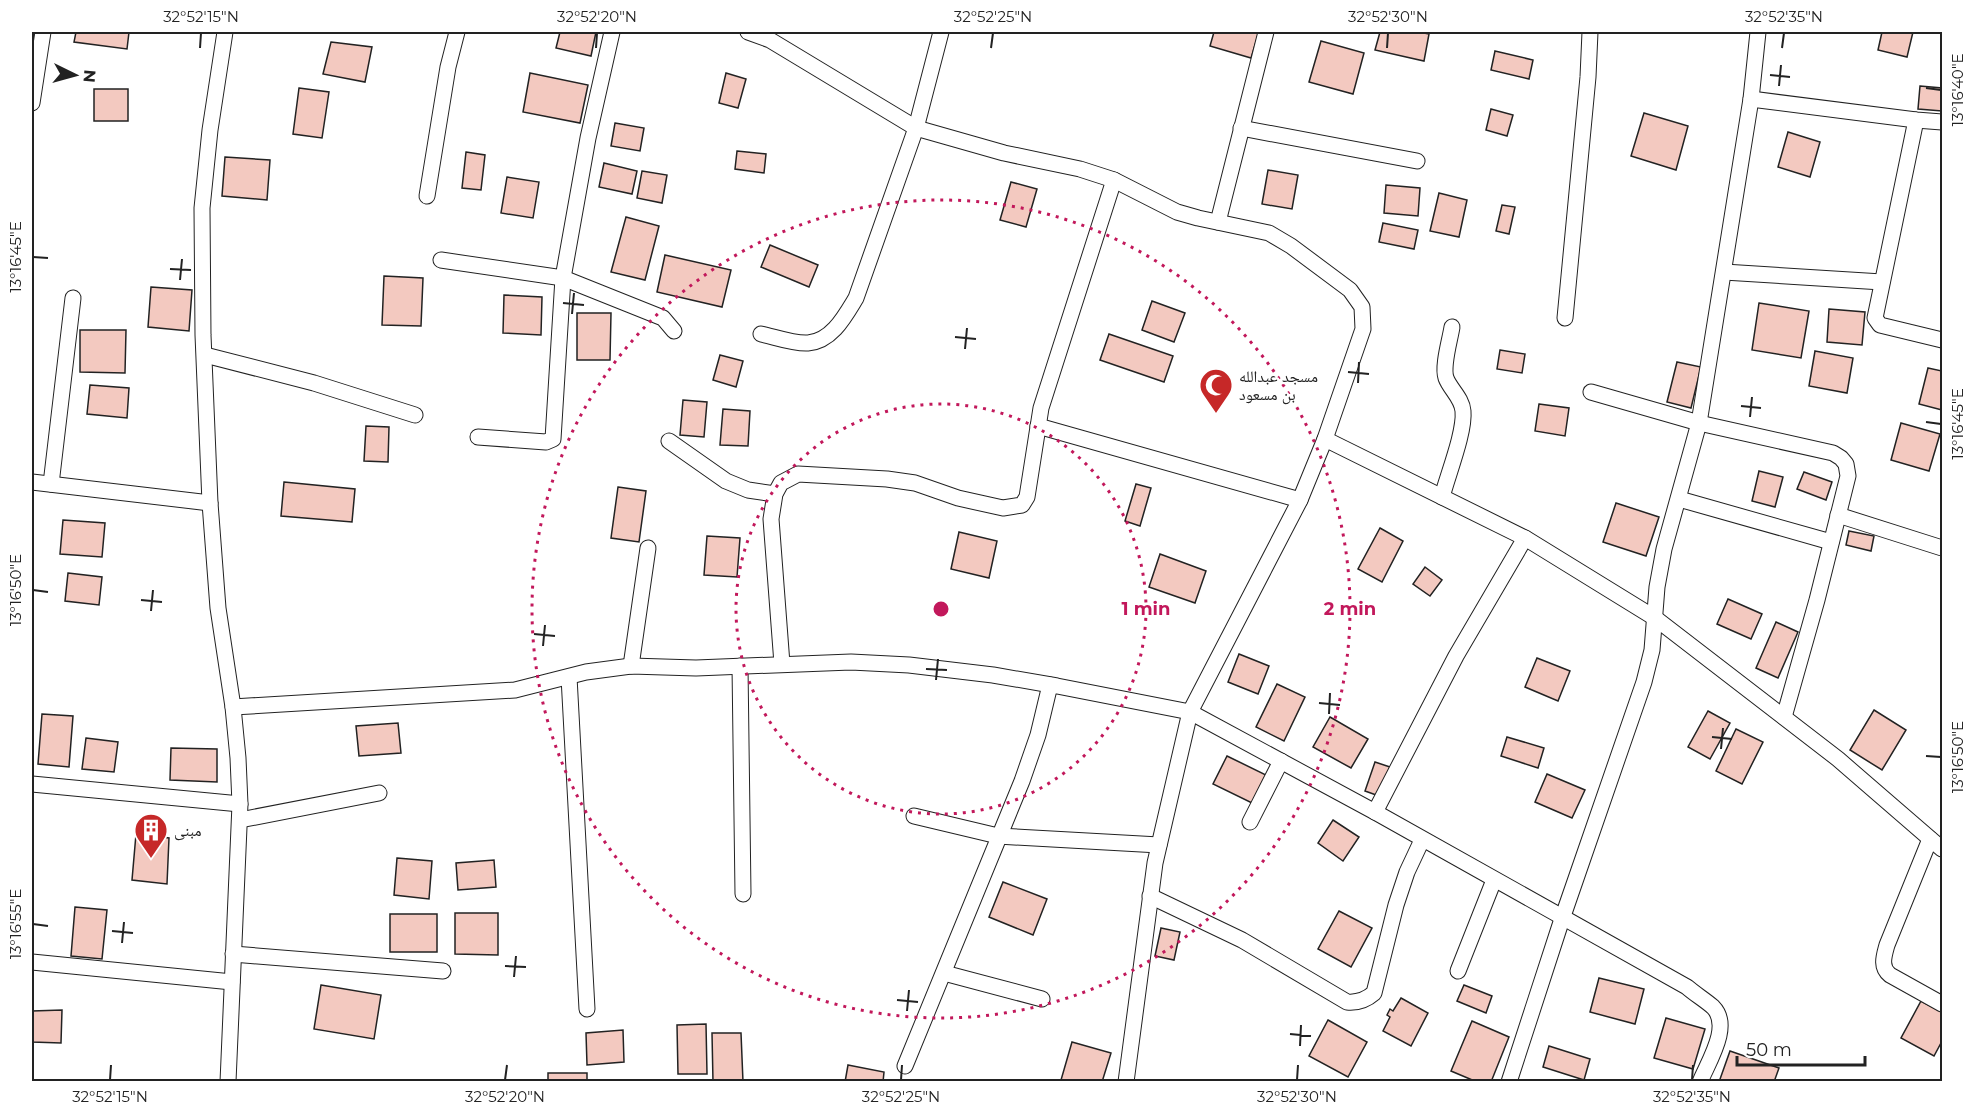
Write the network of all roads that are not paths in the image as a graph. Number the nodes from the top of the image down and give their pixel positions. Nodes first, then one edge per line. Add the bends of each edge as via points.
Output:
1 (43, 32) edge
2 (225, 32) edge
3 (457, 32) edge
4 (612, 32) edge
5 (748, 32) edge
6 (941, 32) edge
7 (1266, 32) edge
8 (1590, 32) edge
9 (1758, 32) edge
10 (1751, 99) junction
11 (32, 103) edge
12 (1916, 120) junction
13 (1942, 122) edge
14 (916, 128) junction
15 (1241, 128) junction
16 (1416, 161) dead end
17 (1114, 180) junction
18 (427, 196) dead end
19 (1218, 222) junction
20 (441, 260) dead end
21 (1724, 272) junction
22 (563, 278) junction
23 (1882, 282) junction
24 (73, 298) dead end
25 (1565, 318) dead end
26 (1452, 327) dead end
27 (674, 331) dead end
28 (761, 334) dead end
29 (1942, 340) edge
30 (205, 355) junction
31 (1591, 392) dead end
32 (415, 415) dead end
33 (1699, 423) junction
34 (1038, 426) junction
35 (478, 437) dead end
36 (1325, 440) junction
37 (669, 441) dead end
38 (32, 482) edge
39 (51, 484) junction
40 (775, 494) junction
41 (1442, 496) junction
42 (1679, 499) junction
43 (1300, 500) junction
44 (210, 503) junction
45 (1838, 515) junction
46 (1525, 537) junction
47 (1831, 542) junction
48 (648, 548) dead end
49 (1942, 548) edge
50 (1654, 618) junction
51 (782, 664) junction
52 (631, 666) junction
53 (740, 666) junction
54 (569, 677) junction
55 (1050, 685) junction
56 (233, 707) junction
57 (1190, 712) junction
58 (1784, 717) junction
59 (1281, 761) junction
60 (32, 784) edge
61 (380, 792) dead end
62 (240, 804) junction
63 (1376, 812) junction
64 (914, 816) dead end
65 (240, 820) junction
66 (1251, 822) dead end
67 (998, 836) junction
68 (1930, 838) junction
69 (1422, 840) junction
70 (1159, 845) junction
71 (1942, 849) edge
72 (1494, 880) junction
73 (742, 894) dead end
74 (1150, 896) junction
75 (1562, 919) junction
76 (233, 954) junction
77 (32, 962) edge
78 (443, 971) dead end
79 (1458, 971) dead end
80 (944, 973) junction
81 (232, 982) junction
82 (1042, 999) dead end
83 (1942, 1004) edge
84 (587, 1009) dead end
85 (905, 1066) dead end
86 (228, 1082) edge
87 (1126, 1082) edge
88 (1509, 1082) edge
89 (1700, 1082) edge

1 - 11 street
2 - 30 street via 202,208
3 - 18 street
4 - 22 street
5 - 14 street via 770,40
6 - 14 street
7 - 15 street
8 - 25 street
9 - 10 street
10 - 12 street
10 - 21 street
12 - 13 street
12 - 23 street
14 - 17 street
14 - 28 street via 856,298 842,321 820,339 808,343
15 - 16 street
15 - 19 street
17 - 19 street via 1177,212
17 - 34 street
19 - 36 street via 1269,233 1358,299 1363,329
20 - 22 street
21 - 23 street
21 - 33 street
22 - 27 street via 663,318
22 - 35 street via 553,440
23 - 29 street via 1876,322
24 - 39 street
26 - 41 street via 1445,372 1460,399 1463,422
30 - 32 street via 314,383
30 - 44 street
31 - 33 street
33 - 42 street
33 - 45 street via 1841,458 1848,476
34 - 40 street via 1027,496 1022,505 1014,508 958,498 915,483 809,474 798,474 781,483
34 - 43 street
36 - 41 street
36 - 43 street
37 - 40 street via 726,481 748,490
38 - 39 street
39 - 44 street
40 - 51 street via 771,519
41 - 46 street
42 - 47 street
42 - 50 street via 1664,549
43 - 57 street
44 - 56 street via 218,608
45 - 47 street
45 - 49 street
46 - 50 street
46 - 63 street via 1456,656
47 - 58 street
48 - 52 street
50 - 58 street
50 - 75 street via 1644,682
51 - 53 street
51 - 55 street via 909,665
52 - 53 street
52 - 54 street
53 - 73 street
54 - 56 street via 514,690
54 - 84 street
55 - 57 street
55 - 67 street via 1034,750
56 - 62 street
57 - 59 street
57 - 70 street
58 - 68 street
59 - 63 street
59 - 66 street
60 - 62 street
61 - 65 street
62 - 65 street
63 - 69 street
64 - 67 street
65 - 76 street
67 - 70 street
67 - 80 street
68 - 71 street
68 - 83 street via 1883,959 1890,975
69 - 72 street
69 - 74 street via 1396,904 1374,993 1354,1003 1242,940
70 - 74 street
72 - 75 street
72 - 79 street
74 - 87 street
75 - 88 street
75 - 89 street via 1687,987 1714,1008 1720,1031
76 - 78 street
76 - 81 street
77 - 81 street
80 - 82 street
80 - 85 street
81 - 86 street

